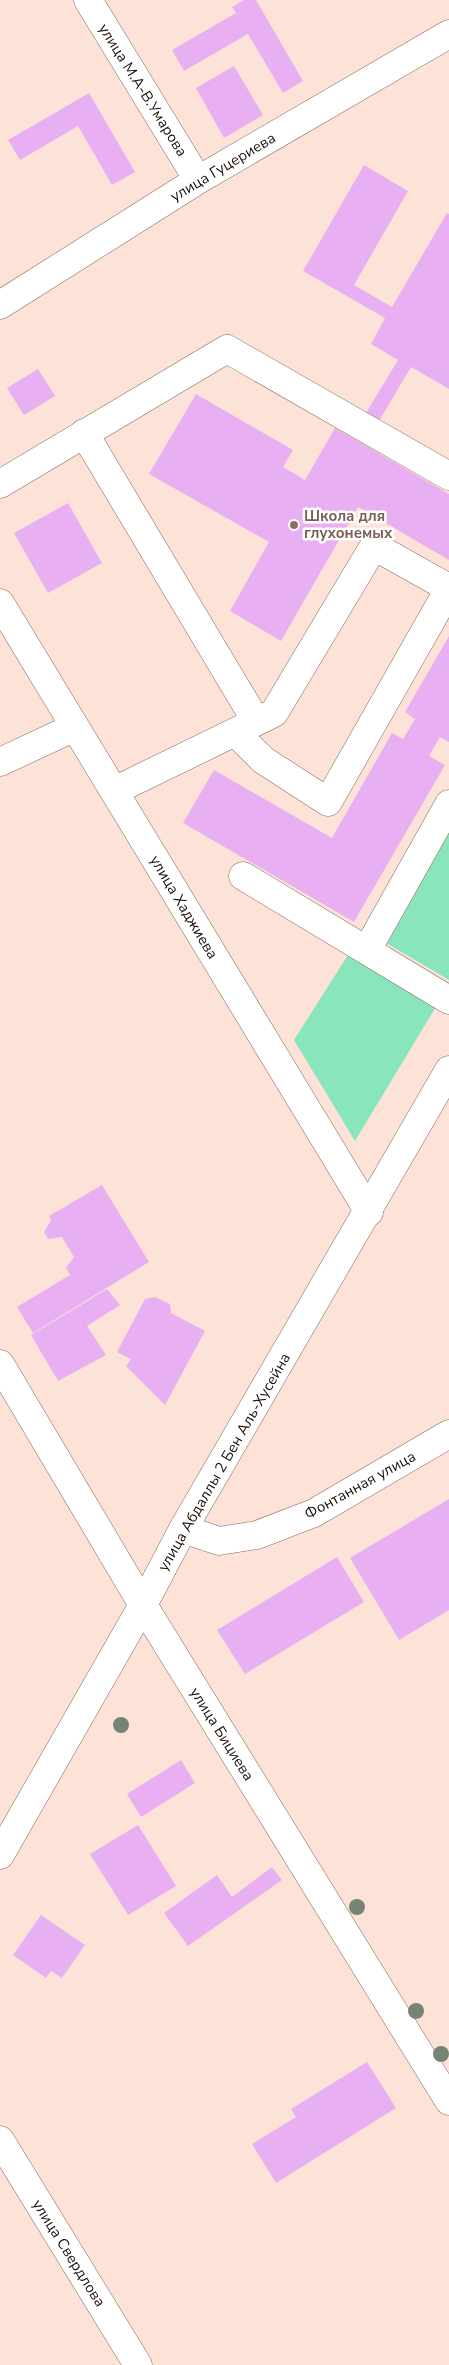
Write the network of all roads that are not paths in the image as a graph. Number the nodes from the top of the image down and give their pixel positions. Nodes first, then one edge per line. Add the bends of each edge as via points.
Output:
1 (88, 0) edge
2 (449, 34) edge
3 (198, 180) junction
4 (0, 305) edge
5 (84, 433) junction
6 (449, 476) edge
7 (0, 484) edge
8 (449, 588) edge
9 (0, 603) edge
10 (246, 726) junction
11 (75, 727) junction
12 (0, 762) edge
13 (114, 791) junction
14 (449, 804) edge
15 (243, 876) dead end
16 (367, 950) junction
17 (449, 1000) edge
18 (449, 1070) edge
19 (369, 1212) junction
20 (0, 1364) edge
21 (449, 1434) edge
22 (183, 1530) junction
23 (143, 1605) junction
24 (0, 1855) edge
25 (449, 2102) edge
26 (0, 2140) edge
27 (138, 2365) edge

1 - 3 street, улица М.А-В.Умарова
2 - 3 street, улица Гуцериева
3 - 4 street, улица Гуцериева
5 - 6 street via 227,349
5 - 7 street
5 - 10 street
8 - 10 street via 374,546 274,713
8 - 10 street via 328,802 263,760
9 - 11 street, улица Хаджиева
10 - 13 street
11 - 12 street
11 - 13 street, улица Хаджиева
13 - 19 street, улица Хаджиева
14 - 16 street
15 - 16 street
16 - 17 street
18 - 19 street, улица Абдаллы 2 Бен Аль-Хусейна
19 - 22 street, улица Абдаллы 2 Бен Аль-Хусейна
20 - 23 street, улица Бициева
21 - 22 street, Фонтанная улица via 314,1513 257,1535 219,1541
22 - 23 street, улица Абдаллы 2 Бен Аль-Хусейна
23 - 24 street, улица Абдаллы 2 Бен Аль-Хусейна
23 - 25 street, улица Бициева
26 - 27 street, улица Свердлова

